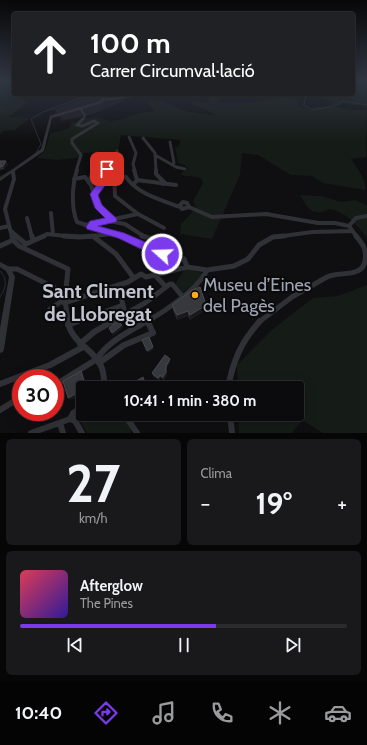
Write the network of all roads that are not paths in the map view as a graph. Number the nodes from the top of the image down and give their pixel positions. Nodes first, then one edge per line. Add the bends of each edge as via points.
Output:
1 (103, 100) edge
2 (80, 108) junction
3 (129, 137) dead end
4 (143, 138) dead end
5 (170, 142) dead end
6 (117, 151) dead end
7 (97, 153) dead end
8 (155, 155) junction
9 (172, 164) junction
10 (185, 169) dead end
11 (13, 172) junction
12 (115, 175) junction
13 (74, 179) junction
14 (0, 180) edge
15 (137, 180) junction
16 (89, 183) junction
17 (134, 184) junction
18 (163, 184) junction
19 (176, 185) dead end
20 (94, 194) junction
21 (3, 209) edge
22 (51, 212) dead end
23 (138, 214) junction
24 (367, 216) edge
25 (27, 218) dead end
26 (112, 219) junction
27 (106, 221) junction
28 (92, 225) junction
29 (0, 228) edge
30 (10, 228) junction
31 (164, 228) dead end
32 (348, 228) junction
33 (53, 234) junction
34 (115, 234) junction
35 (94, 237) junction
36 (13, 240) junction
37 (34, 240) junction
38 (160, 241) dead end
39 (0, 246) edge
40 (0, 264) edge
41 (187, 267) junction
42 (8, 269) junction
43 (207, 270) junction
44 (154, 274) junction
45 (133, 277) junction
46 (118, 285) junction
47 (165, 286) junction
48 (65, 293) junction
49 (182, 296) junction
50 (64, 301) junction
51 (123, 305) junction
52 (50, 309) dead end
53 (125, 313) junction
54 (148, 322) junction
55 (68, 325) junction
56 (81, 346) junction
57 (0, 349) edge
58 (98, 361) junction
59 (64, 380) edge
60 (104, 381) edge
61 (229, 381) edge
62 (0, 384) edge
63 (12, 403) edge
64 (0, 410) edge
65 (76, 418) edge
66 (73, 420) junction
67 (130, 421) edge
68 (231, 421) edge
69 (60, 423) junction
70 (31, 433) edge
71 (63, 433) edge
72 (82, 433) edge
73 (136, 433) edge
74 (232, 433) edge

1 - 2 street
2 - 11 street via 51,117 45,146 41,152
2 - 13 street via 85,116 77,125 98,122 73,138 72,143 81,156
3 - 15 street via 136,153 133,164
4 - 8 street
5 - 9 street via 174,163
6 - 12 street via 113,166
7 - 16 street
8 - 9 street
8 - 18 street via 156,174 165,182
9 - 10 street
11 - 14 street
11 - 21 street via 14,179
12 - 17 street via 124,176
12 - 20 street via 106,169 101,185
12 - 23 street via 116,198
13 - 16 street via 84,176
13 - 28 street via 76,221 83,225
15 - 17 street
15 - 18 street
16 - 20 street
17 - 32 street via 146,194 212,217 266,214 318,223 335,223
18 - 19 street
20 - 26 street via 98,206
21 - 30 street
22 - 33 street
23 - 26 street
23 - 31 street
24 - 32 street via 356,218
25 - 37 street
26 - 27 street
27 - 28 street
27 - 38 street via 126,224 143,236
28 - 34 street
29 - 30 street
30 - 36 street
30 - 37 street via 24,244
32 - 43 street via 274,237 259,245 244,262
32 - 61 street via 359,237 365,249 363,268 357,272 333,274 260,318 239,347
33 - 35 street via 66,237
33 - 37 street via 43,235
34 - 35 street
34 - 41 street via 158,252 184,259
35 - 45 street via 119,256
36 - 39 street
36 - 48 street via 22,248 67,268 69,274
40 - 42 street
41 - 43 street
41 - 44 street
42 - 48 street via 16,269
42 - 57 street via 12,277
43 - 49 street via 202,281
44 - 45 street
44 - 47 street
45 - 46 street via 128,282
46 - 50 street
46 - 51 street
47 - 49 street via 172,284
47 - 53 street via 145,303
48 - 50 street
49 - 54 street
50 - 52 street
50 - 55 street
51 - 53 street
51 - 55 street
53 - 56 street via 94,332
54 - 58 street via 101,351
54 - 58 street via 153,333 124,345
55 - 56 street
56 - 58 street
56 - 62 street via 56,362
58 - 59 street
58 - 60 street via 103,369
63 - 64 street
65 - 66 street
66 - 69 street
66 - 72 street
67 - 73 street via 136,428
68 - 74 street
69 - 70 street
69 - 71 street

